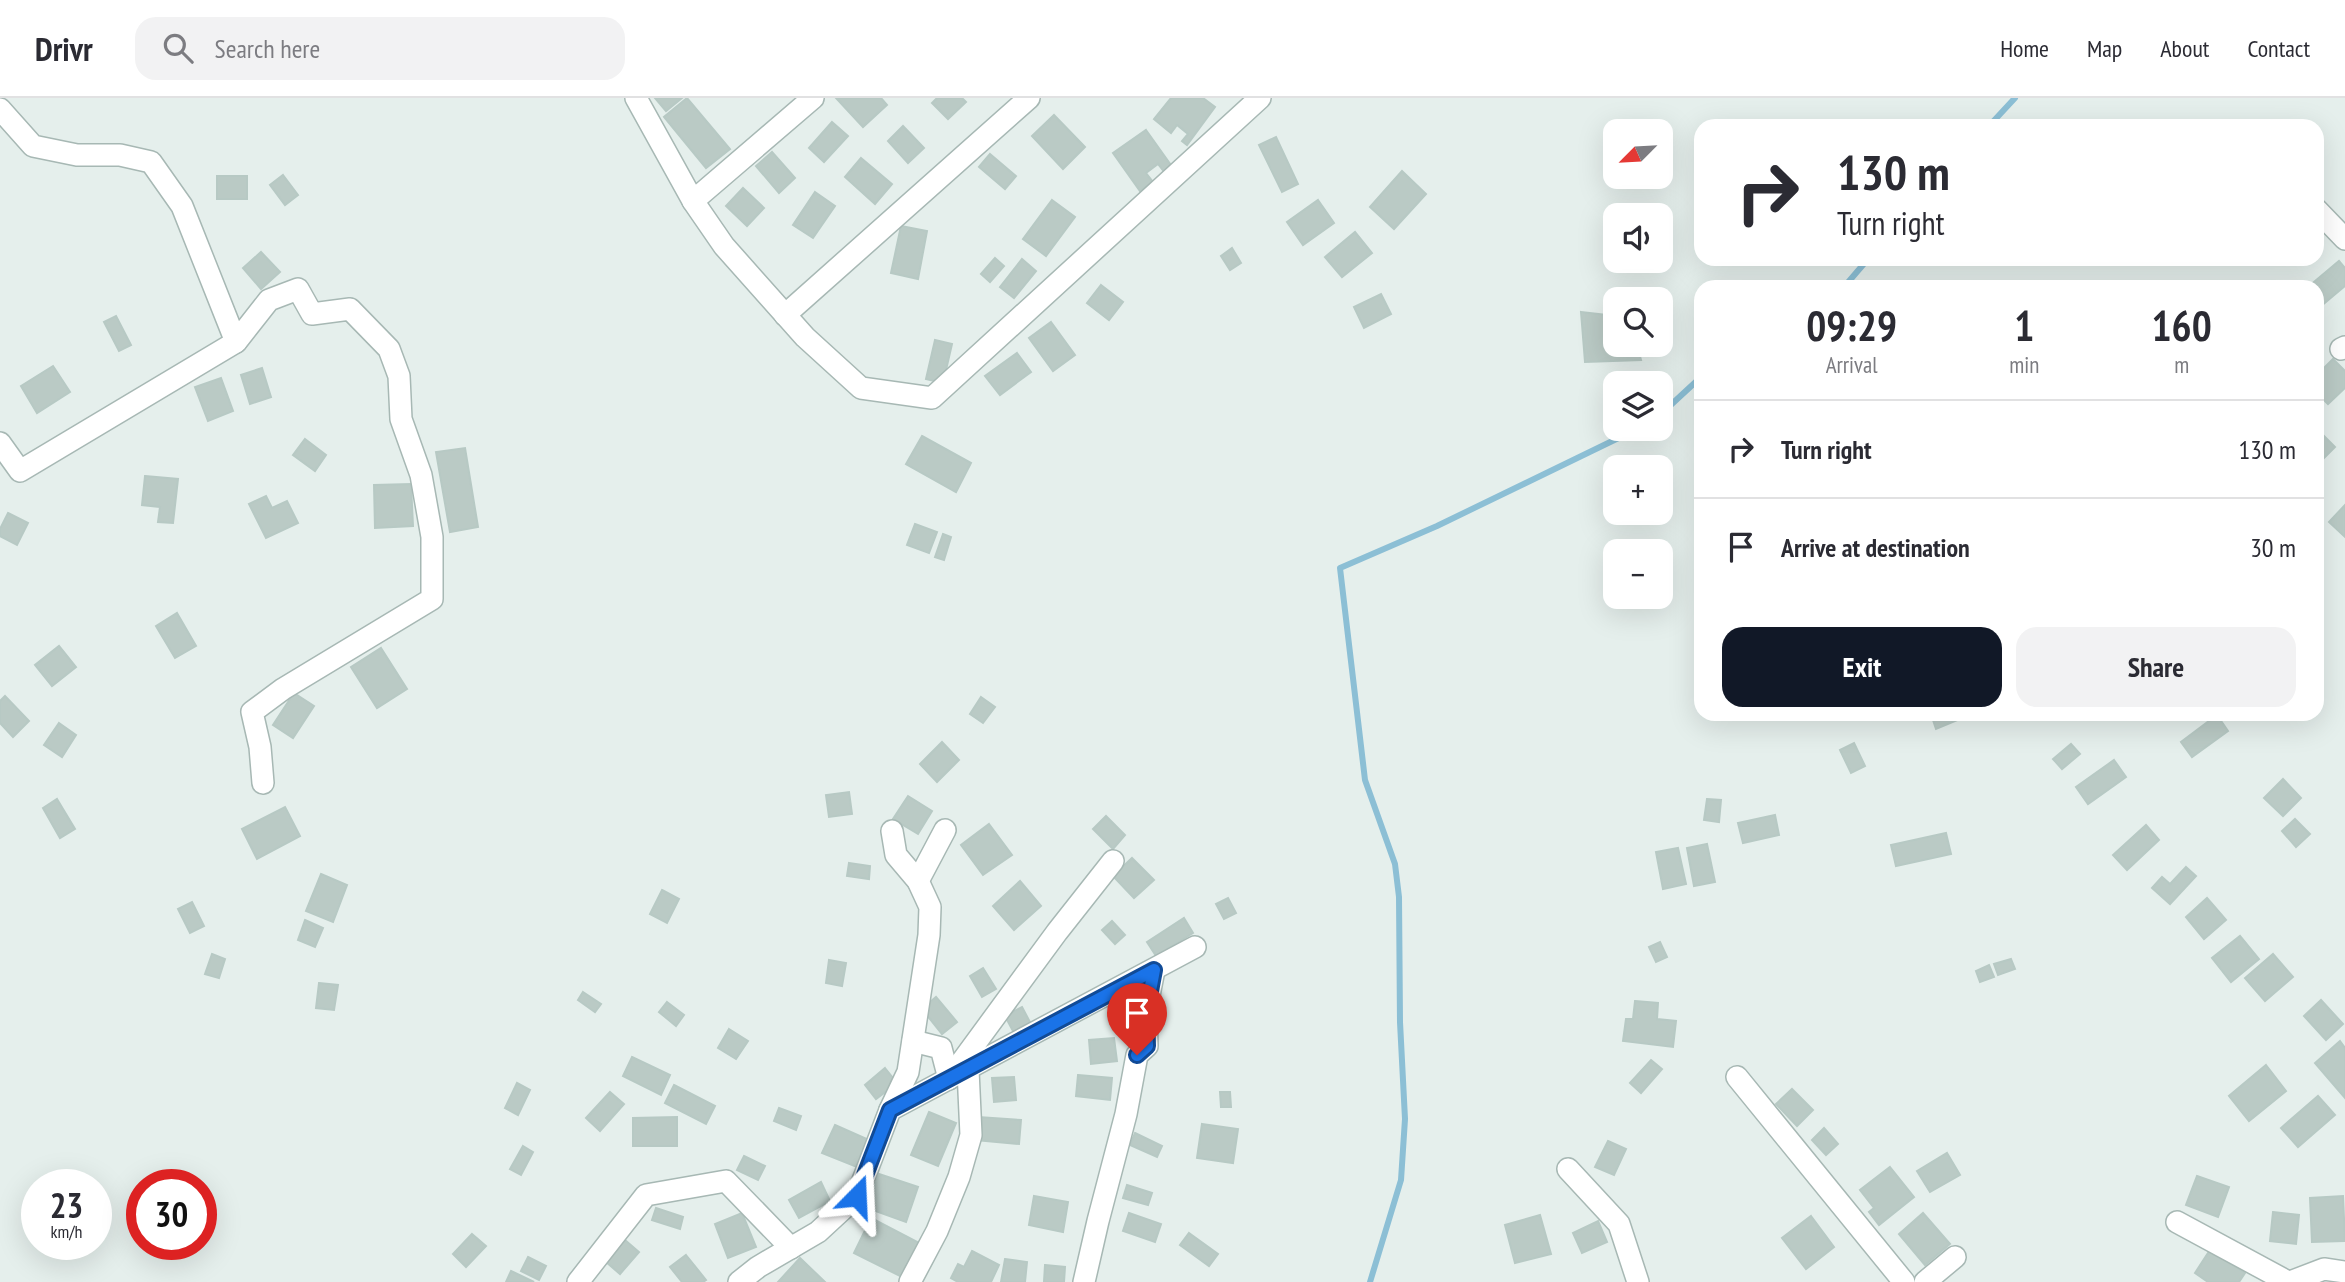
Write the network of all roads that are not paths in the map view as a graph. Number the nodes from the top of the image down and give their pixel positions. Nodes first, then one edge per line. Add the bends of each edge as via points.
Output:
1 (636, 98) edge
2 (813, 98) edge
3 (1029, 98) edge
4 (1260, 98) edge
5 (0, 109) edge
6 (692, 201) junction
7 (2324, 217) edge
8 (2345, 239) edge
9 (785, 315) junction
10 (236, 342) junction
11 (0, 443) edge
12 (263, 783) dead end
13 (944, 830) dead end
14 (892, 831) dead end
15 (1113, 861) dead end
16 (918, 881) junction
17 (1195, 947) dead end
18 (1154, 970) junction
19 (913, 1041) junction
20 (958, 1074) junction
21 (1737, 1077) dead end
22 (890, 1110) junction
23 (1568, 1169) dead end
24 (2176, 1222) dead end
25 (792, 1248) junction
26 (1955, 1257) dead end
27 (2345, 1272) edge
28 (578, 1282) edge
29 (739, 1282) edge
30 (910, 1282) edge
31 (1084, 1282) edge
32 (1638, 1282) edge
33 (1904, 1282) edge
34 (1925, 1282) edge
35 (2289, 1282) edge

1 - 6 street
2 - 6 street
3 - 9 street
4 - 9 street via 932,398 861,388
5 - 10 street via 33,146 150,162 181,206
6 - 9 street via 724,246
7 - 8 street
10 - 11 street via 20,471
10 - 12 street via 270,300 298,289 312,314 350,309 389,349 399,376 401,419 421,475 432,537 432,598 252,712
13 - 16 street
14 - 16 street via 896,855
15 - 20 street via 1057,932
16 - 19 street via 930,907
17 - 18 street
18 - 20 street
18 - 31 street via 1146,1012 1147,1046 1137,1055
19 - 20 street via 941,1048
19 - 22 street via 908,1072
20 - 22 street
20 - 30 street via 971,1135 937,1231
21 - 33 street
22 - 25 street via 857,1196 818,1232
23 - 32 street via 1619,1224
24 - 35 street
25 - 28 street via 726,1181 646,1195
25 - 29 street
26 - 34 street
27 - 35 street via 2324,1269

